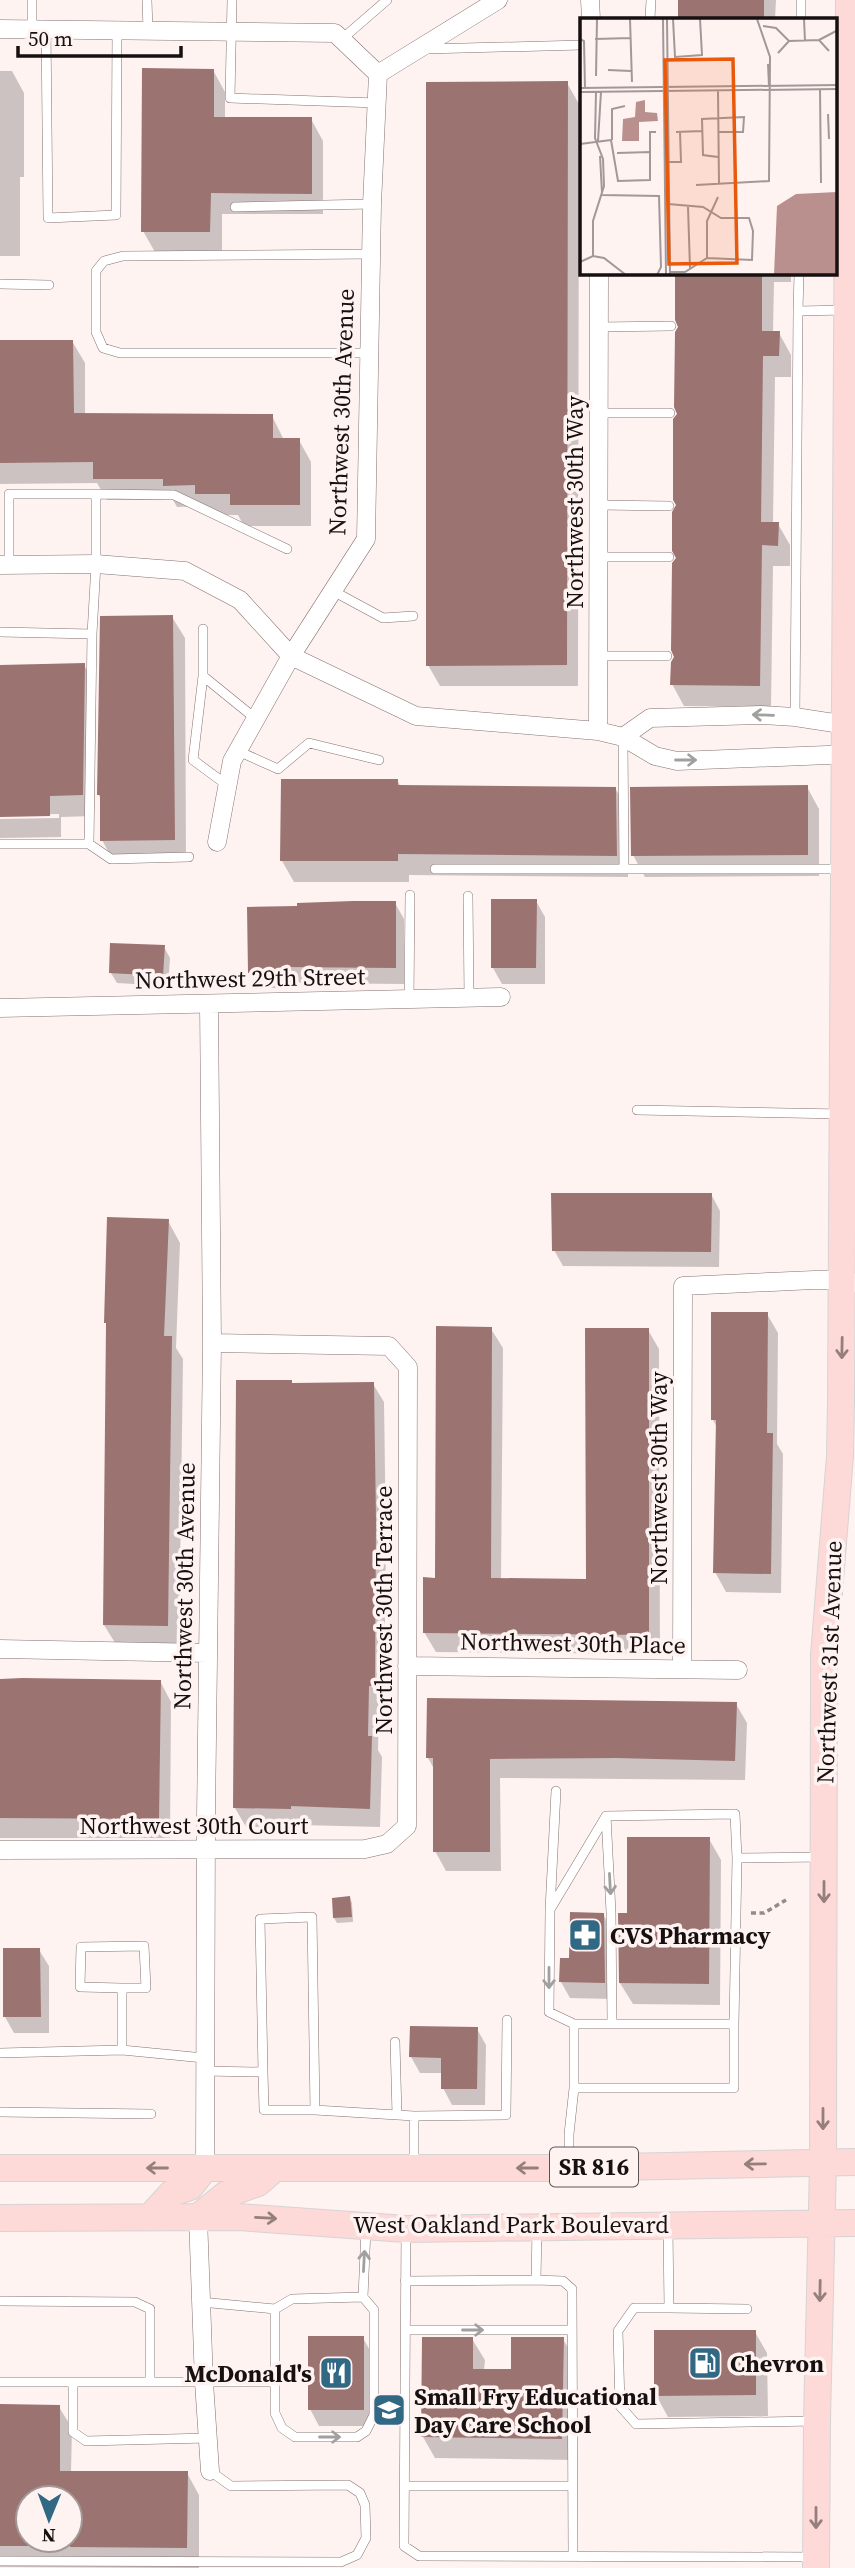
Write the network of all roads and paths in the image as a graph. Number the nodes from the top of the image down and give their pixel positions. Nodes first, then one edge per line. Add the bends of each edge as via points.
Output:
1 (32, 0) edge
2 (147, 0) edge
3 (232, 0) edge
4 (387, 0) edge
5 (498, 0) edge
6 (590, 0) edge
7 (650, 0) edge
8 (801, 0) edge
9 (849, 0) edge
10 (591, 18) edge
11 (650, 18) edge
12 (801, 18) edge
13 (0, 29) edge
14 (39, 29) junction
15 (117, 30) junction
16 (148, 30) junction
17 (231, 32) junction
18 (342, 39) junction
19 (580, 45) edge
20 (418, 49) junction
21 (378, 74) junction
22 (377, 103) junction
23 (372, 204) junction
24 (235, 207) dead end
25 (371, 254) junction
26 (599, 275) edge
27 (799, 275) edge
28 (0, 284) edge
29 (49, 285) dead end
30 (852, 310) edge
31 (798, 311) junction
32 (671, 326) dead end
33 (599, 327) junction
34 (369, 353) junction
35 (598, 413) junction
36 (670, 413) dead end
37 (5, 494) edge
38 (96, 495) junction
39 (598, 505) junction
40 (669, 506) dead end
41 (287, 549) dead end
42 (598, 557) junction
43 (669, 557) dead end
44 (96, 564) junction
45 (5, 565) edge
46 (333, 591) junction
47 (413, 616) dead end
48 (203, 629) dead end
49 (0, 632) edge
50 (92, 634) junction
51 (291, 656) junction
52 (598, 656) junction
53 (667, 656) dead end
54 (204, 676) junction
55 (794, 716) junction
56 (256, 719) junction
57 (851, 726) edge
58 (598, 731) junction
59 (623, 737) junction
60 (238, 751) junction
61 (850, 754) edge
62 (379, 760) dead end
63 (228, 786) junction
64 (217, 842) dead end
65 (0, 844) edge
66 (89, 844) junction
67 (189, 857) dead end
68 (435, 869) dead end
69 (624, 869) junction
70 (844, 869) junction
71 (410, 895) dead end
72 (468, 895) dead end
73 (501, 997) dead end
74 (469, 998) junction
75 (409, 999) junction
76 (209, 1004) junction
77 (0, 1008) edge
78 (637, 1111) dead end
79 (844, 1114) junction
80 (849, 1281) edge
81 (212, 1343) junction
82 (0, 1649) edge
83 (207, 1653) junction
84 (407, 1666) junction
85 (682, 1669) junction
86 (738, 1670) dead end
87 (556, 1791) dead end
88 (606, 1816) junction
89 (387, 1844) joint
90 (205, 1849) junction
91 (0, 1850) edge
92 (737, 1857) junction
93 (824, 1857) junction
94 (786, 1900) dead end
95 (550, 1910) junction
96 (751, 1913) dead end
97 (122, 1988) junction
98 (507, 2020) dead end
99 (574, 2024) junction
100 (612, 2024) junction
101 (734, 2024) junction
102 (395, 2042) dead end
103 (122, 2050) junction
104 (0, 2053) edge
105 (204, 2064) junction
106 (263, 2072) junction
107 (574, 2088) junction
108 (315, 2110) junction
109 (0, 2112) edge
110 (152, 2114) dead end
111 (397, 2115) junction
112 (414, 2116) junction
113 (855, 2162) edge
114 (823, 2163) junction
115 (0, 2168) edge
116 (205, 2168) junction
117 (569, 2168) junction
118 (275, 2169) junction
119 (414, 2169) junction
120 (150, 2217) junction
121 (198, 2217) junction
122 (0, 2218) edge
123 (821, 2223) junction
124 (855, 2223) edge
125 (366, 2225) junction
126 (668, 2226) junction
127 (537, 2227) junction
128 (406, 2229) junction
129 (536, 2280) junction
130 (405, 2281) junction
131 (363, 2297) junction
132 (0, 2301) edge
133 (201, 2302) junction
134 (668, 2308) junction
135 (275, 2309) junction
136 (747, 2309) dead end
137 (405, 2330) junction
138 (572, 2330) junction
139 (0, 2382) edge
140 (73, 2382) junction
141 (150, 2382) junction
142 (204, 2382) junction
143 (275, 2382) junction
144 (817, 2421) junction
145 (208, 2438) junction
146 (210, 2471) joint
147 (404, 2486) junction
148 (572, 2486) junction
149 (573, 2556) junction
150 (0, 2561) edge
151 (816, 2562) edge

1 - 14 lane
2 - 16 lane
3 - 17 lane
4 - 18 lane
5 - 20 street
6 - 10 street
7 - 11 lane
8 - 12 lane
9 - 30 main road, Northwest 31st Avenue
13 - 14 street
14 - 15 street
14 - 15 lane via 48,218 116,215
15 - 16 street
16 - 17 street
17 - 18 street via 335,33
17 - 22 lane via 230,98
18 - 21 street
19 - 20 lane
20 - 21 street
21 - 22 street, Northwest 30th Avenue
22 - 23 street, Northwest 30th Avenue
23 - 24 lane
23 - 25 street, Northwest 30th Avenue
25 - 34 street, Northwest 30th Avenue
25 - 34 lane via 123,256 104,261 96,271 96,332 103,348 120,353
26 - 33 street, Northwest 30th Way
27 - 31 lane
28 - 29 lane
30 - 31 lane
30 - 57 main road, Northwest 31st Avenue
31 - 55 lane
32 - 33 lane
33 - 35 street, Northwest 30th Way
34 - 46 street, Northwest 30th Avenue via 366,540
35 - 36 lane
35 - 39 street, Northwest 30th Way
37 - 38 lane
37 - 45 lane
38 - 41 lane via 174,495
38 - 44 lane
39 - 40 lane
39 - 42 street, Northwest 30th Way
42 - 43 lane
42 - 52 street, Northwest 30th Way
44 - 45 street
44 - 50 lane
44 - 51 street via 185,571 240,600
46 - 47 lane via 383,618
46 - 51 street, Northwest 30th Avenue
48 - 54 lane
49 - 50 lane
50 - 66 lane
51 - 56 street, Northwest 30th Avenue
51 - 58 street via 416,716
52 - 53 lane
52 - 58 street, Northwest 30th Way
54 - 56 lane
54 - 63 lane via 193,760
55 - 57 street
55 -> 59 street via 650,718
56 - 60 street, Northwest 30th Avenue
57 - 61 main road, Northwest 31st Avenue
58 - 59 street
59 -> 61 street via 655,756 677,761
59 - 69 lane
60 - 62 lane via 278,769 309,743
60 - 63 street, Northwest 30th Avenue
61 - 70 main road, Northwest 31st Avenue
63 - 64 street, Northwest 30th Avenue
65 - 66 lane
66 - 67 lane via 111,859
68 - 69 lane
69 - 70 lane
70 - 79 main road, Northwest 31st Avenue
71 - 75 lane
72 - 74 lane
73 - 74 street, Northwest 29th Street
74 - 75 street, Northwest 29th Street
75 - 76 street, Northwest 29th Street
76 - 77 street, Northwest 29th Street
76 - 81 street, Northwest 30th Avenue
78 - 79 lane
79 - 80 main road, Northwest 31st Avenue
80 - 85 street, Northwest 30th Way via 684,1286
80 -> 93 main road, Northwest 31st Avenue via 824,1655
81 - 83 street, Northwest 30th Avenue
81 - 84 street, Northwest 30th Terrace via 389,1346 408,1367
82 - 83 street
83 - 90 street, Northwest 30th Avenue
84 - 85 street, Northwest 30th Place
84 - 89 street, Northwest 30th Terrace via 408,1826
85 - 86 street, Northwest 30th Place
87 - 95 lane
88 - 92 lane via 735,1814
88 - 95 lane
88 -> 100 lane
89 - 90 street, Northwest 30th Court via 365,1849
90 - 91 street, Northwest 30th Court
90 - 105 street, Northwest 30th Avenue
92 - 93 lane
92 - 101 lane
93 -> 114 main road, Northwest 31st Avenue
94 - 96 path via 764,1913
95 -> 99 lane via 549,2012
97 - 97 lane via 80,1987 81,1947 144,1946 146,1988
97 - 103 lane
98 - 112 lane via 506,2115
99 - 100 lane
99 - 107 lane
100 - 101 lane
101 - 107 lane via 734,2088
102 - 111 lane
103 - 104 lane
103 - 105 lane
105 - 106 lane
105 - 116 street, Northwest 30th Avenue
106 - 108 lane via 264,2110
106 - 108 lane via 260,1919 312,1917
107 - 117 lane
108 - 111 lane
109 - 110 lane
111 - 112 lane
112 - 119 lane
113 - 114 main road, SR 816
114 -> 117 main road, SR 816
114 - 123 main road, Northwest 31st Avenue
116 -> 115 main road, SR 816
116 - 118 main road, SR 816
116 - 120 main road via 190,2187 172,2193
117 -> 119 main road, SR 816
118 - 119 main road, SR 816
118 - 121 main road via 258,2183 225,2195
120 - 121 main road, West Oakland Park Boulevard
120 - 122 main road, West Oakland Park Boulevard
121 -> 125 main road, West Oakland Park Boulevard
121 - 133 street
123 - 124 main road, West Oakland Park Boulevard
123 - 126 main road, West Oakland Park Boulevard
123 -> 144 main road, Northwest 31st Avenue
125 - 128 main road, West Oakland Park Boulevard
131 -> 125 lane
126 - 127 main road, West Oakland Park Boulevard
126 - 134 lane
127 - 128 main road, West Oakland Park Boulevard
127 - 129 lane
128 - 130 lane
129 - 130 lane
129 - 138 lane via 563,2281 572,2289
130 - 137 lane
131 - 135 lane via 292,2299
143 -> 131 lane via 275,2413 282,2428 295,2437 357,2437 366,2431 374,2415 374,2310
132 - 141 lane via 135,2302 150,2309
133 - 135 lane
133 - 142 street
134 - 136 lane
134 - 144 lane via 634,2308 618,2331 620,2406 636,2424
135 - 143 lane
137 -> 138 lane
137 - 147 lane
138 - 148 lane
139 - 140 lane
140 - 141 lane
140 - 145 lane via 73,2432 86,2441
141 - 142 lane
142 - 143 lane
142 - 145 street
144 -> 151 main road, Northwest 31st Avenue
145 - 146 street
146 - 150 lane via 231,2486 348,2485 360,2493 365,2505 366,2538 357,2555 341,2562
147 - 148 lane
147 - 149 lane via 404,2546 419,2556
148 - 149 lane
149 - 151 lane

